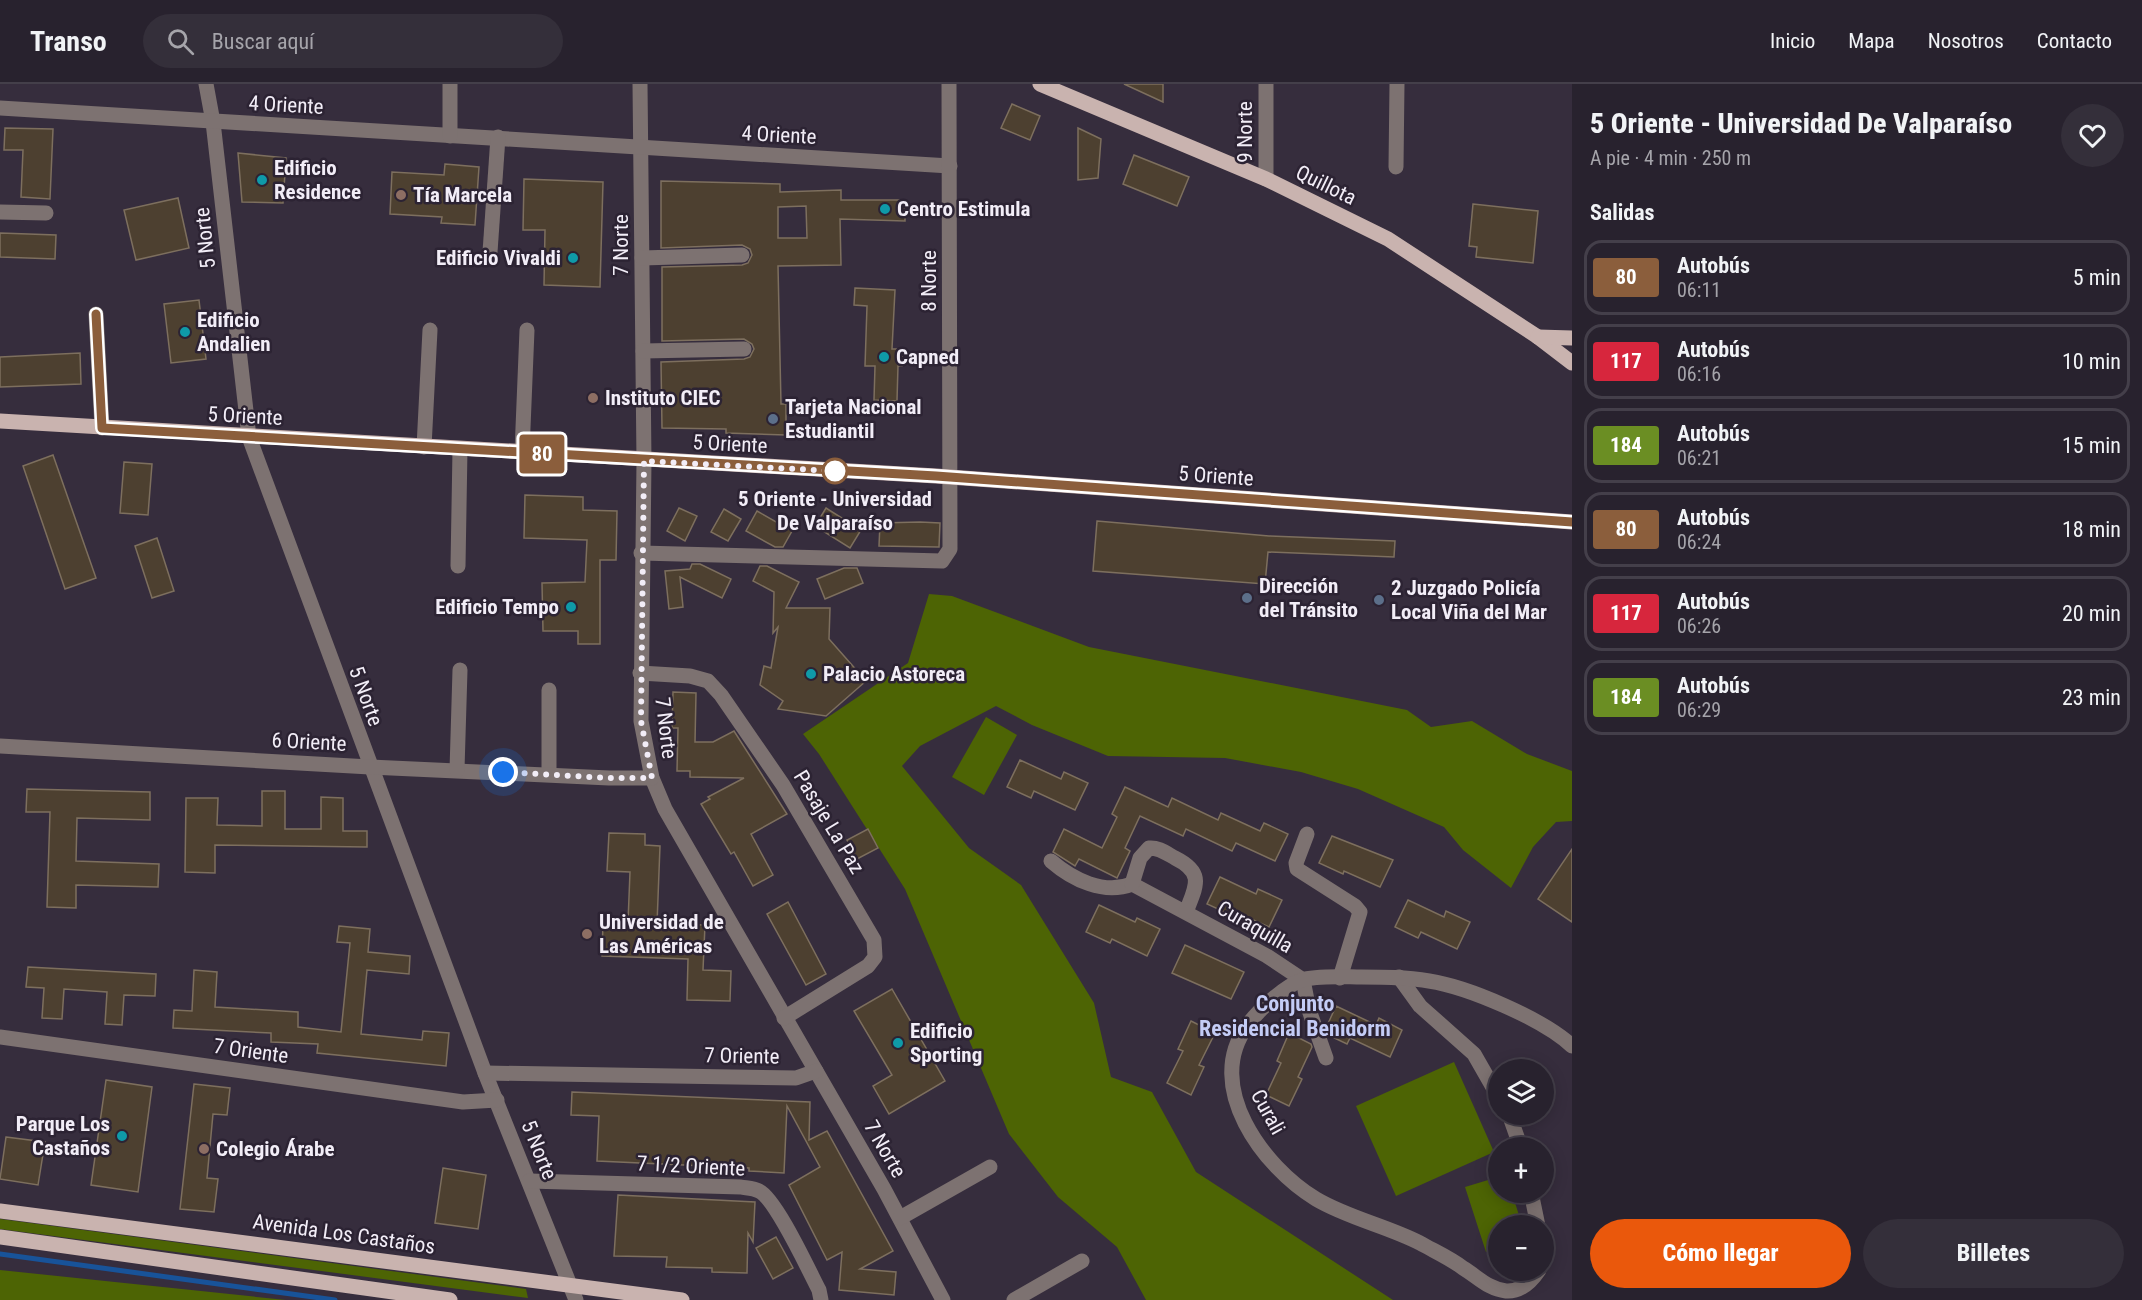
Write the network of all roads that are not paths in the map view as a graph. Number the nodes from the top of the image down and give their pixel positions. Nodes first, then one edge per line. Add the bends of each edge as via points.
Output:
1 (206, 84) edge
2 (450, 84) edge
3 (640, 84) edge
4 (950, 84) edge
5 (1040, 84) edge
6 (1266, 84) edge
7 (1397, 84) edge
8 (0, 108) edge
9 (213, 122) junction
10 (450, 136) junction
11 (498, 137) junction
12 (641, 148) junction
13 (950, 166) junction
14 (1396, 167) dead end
15 (1266, 179) junction
16 (0, 212) edge
17 (46, 213) dead end
18 (490, 252) dead end
19 (742, 255) dead end
20 (642, 258) junction
21 (96, 314) dead end
22 (430, 330) dead end
23 (527, 330) dead end
24 (1538, 338) junction
25 (1572, 338) edge
26 (744, 349) dead end
27 (643, 351) junction
28 (1572, 363) edge
29 (0, 421) edge
30 (102, 428) junction
31 (249, 437) junction
32 (424, 447) junction
33 (460, 449) junction
34 (522, 452) junction
35 (644, 461) junction
36 (951, 477) junction
37 (1572, 522) edge
38 (641, 554) junction
39 (458, 566) dead end
40 (460, 670) dead end
41 (640, 673) junction
42 (549, 690) dead end
43 (0, 746) edge
44 (370, 767) junction
45 (457, 770) junction
46 (549, 774) junction
47 (652, 778) junction
48 (1307, 834) dead end
49 (1051, 861) dead end
50 (1132, 884) junction
51 (1186, 912) junction
52 (1400, 977) junction
53 (1340, 978) junction
54 (1303, 980) junction
55 (784, 1018) junction
56 (0, 1037) edge
57 (1572, 1046) edge
58 (1326, 1058) dead end
59 (816, 1071) junction
60 (485, 1072) junction
61 (1488, 1078) edge
62 (497, 1100) junction
63 (990, 1167) dead end
64 (529, 1181) junction
65 (0, 1211) edge
66 (900, 1218) junction
67 (0, 1237) edge
68 (1082, 1261) dead end
69 (1528, 1281) edge
70 (574, 1293) edge
71 (450, 1300) edge
72 (682, 1300) edge
73 (821, 1300) edge
74 (943, 1300) edge
75 (1014, 1300) edge

1 - 9 street, 5 Norte
2 - 10 street
3 - 12 street, 7 Norte
4 - 13 street, 8 Norte
5 - 15 main road, Quillota
6 - 15 street, 9 Norte
7 - 14 street
8 - 9 street, 4 Oriente
9 - 10 street, 4 Oriente
9 - 31 street, 5 Norte
10 - 11 street, 4 Oriente
11 - 12 street, 4 Oriente
11 - 18 street
12 - 13 street, 4 Oriente
12 - 20 street, 7 Norte
13 - 36 street, 8 Norte
15 - 24 main road, Quillota via 1388,239
16 - 17 street
19 - 20 street
20 - 27 street, 7 Norte
21 - 30 street
22 - 32 street
23 - 34 street
24 - 25 main road
24 - 28 main road, Quillota
26 - 27 street
27 - 35 street, 7 Norte
29 - 30 main road, 5 Oriente
30 - 31 main road, 5 Oriente
31 - 32 main road, 5 Oriente
31 - 44 street, 5 Norte
32 - 33 main road, 5 Oriente
33 - 34 main road, 5 Oriente
33 - 39 street
34 - 35 main road, 5 Oriente
35 - 36 main road, 5 Oriente
35 - 38 street, 7 Norte
36 - 37 main road, 5 Oriente
36 - 38 street, 8 Norte via 950,549 942,561
38 - 41 street, 7 Norte
40 - 45 street
41 - 47 street, 7 Norte via 641,721
41 - 55 street, Pasaje La Paz via 690,676 708,681 721,695 783,784 874,940 876,957 868,966
42 - 46 street
43 - 44 street, 6 Oriente
44 - 45 street, 6 Oriente
44 - 60 street, 5 Norte
45 - 46 street, 6 Oriente
46 - 47 street, 6 Oriente
47 - 55 street, 7 Norte via 665,809
48 - 53 street via 1297,869 1360,912
49 - 50 street via 1099,888 1119,889
50 - 51 street, Curaquilla
50 - 51 street, Curaquilla via 1140,858 1149,848 1156,848 1193,869 1196,879
51 - 54 street, Curaquilla
52 - 53 street, Curali
52 - 57 street, Curali via 1432,981 1476,995 1558,1034
52 - 61 street via 1420,1006 1474,1054
53 - 54 street, Curali
54 - 58 street
54 - 69 street, Curali via 1252,1018 1231,1060 1232,1090 1239,1111 1278,1168 1294,1185 1318,1200 1408,1237 1463,1267 1491,1288 1519,1290
55 - 59 street, 7 Norte
56 - 62 street, 7 Oriente via 463,1102
59 - 60 street, 7 Oriente via 796,1078
59 - 66 street, 7 Norte
60 - 62 street, 5 Norte
62 - 64 street, 5 Norte
63 - 66 street
64 - 70 street, 5 Norte
64 - 73 street, 7 1/2 Oriente via 741,1187 760,1191 783,1221
65 - 70 main road, Avenida Los Castaños
66 - 74 street, 7 Norte
67 - 71 main road
68 - 75 street
70 - 72 main road, Avenida Los Castaños

